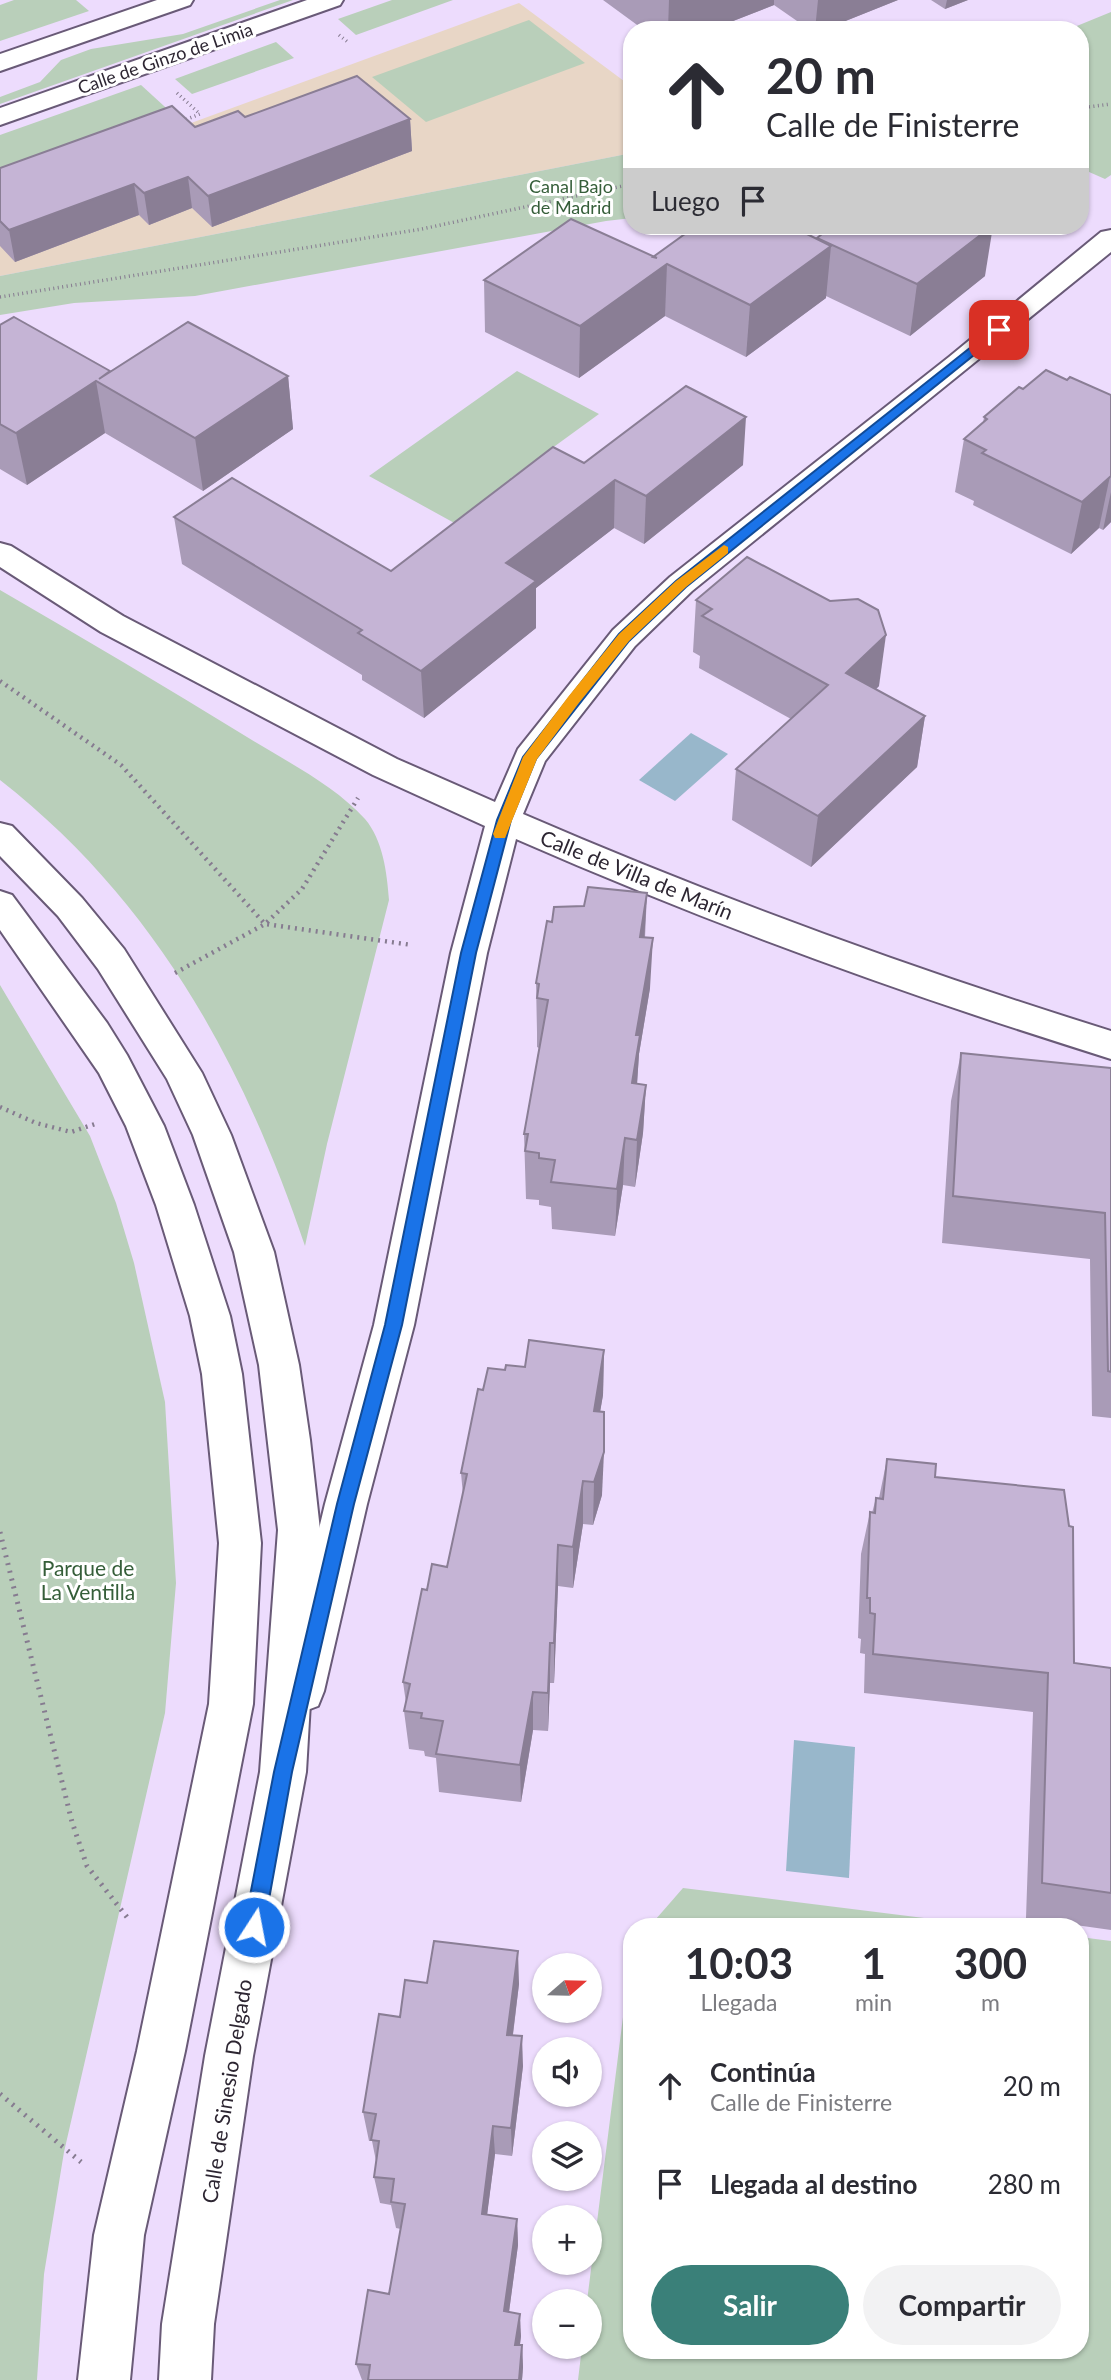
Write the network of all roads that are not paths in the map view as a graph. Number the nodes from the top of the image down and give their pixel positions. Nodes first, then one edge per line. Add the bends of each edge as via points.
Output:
1 (181, 0) edge
2 (331, 0) edge
3 (0, 63) edge
4 (0, 117) edge
5 (1111, 238) edge
6 (0, 553) edge
7 (504, 820) junction
8 (0, 835) edge
9 (0, 904) edge
10 (1111, 1045) edge
11 (283, 1772) junction
12 (104, 2380) edge
13 (185, 2380) edge

1 - 3 main road
2 - 4 main road, Calle de Ginzo de Limia
5 - 7 main road via 681,584 624,638 530,757
6 - 7 main road, Calle de Villa de Marín via 112,624 385,767
7 - 10 main road, Calle de Villa de Marín via 634,876 948,992
7 - 11 main road via 466,963 394,1325
8 - 11 main road, Calle de Sinesio Delgado via 70,907 176,1062 212,1135 254,1252 279,1364 299,1530
9 - 12 main road via 114,1065 145,1126 175,1205 210,1316 222,1374 240,1543 231,1704 119,2235
11 - 13 main road, Calle de Sinesio Delgado via 229,2056 188,2324

